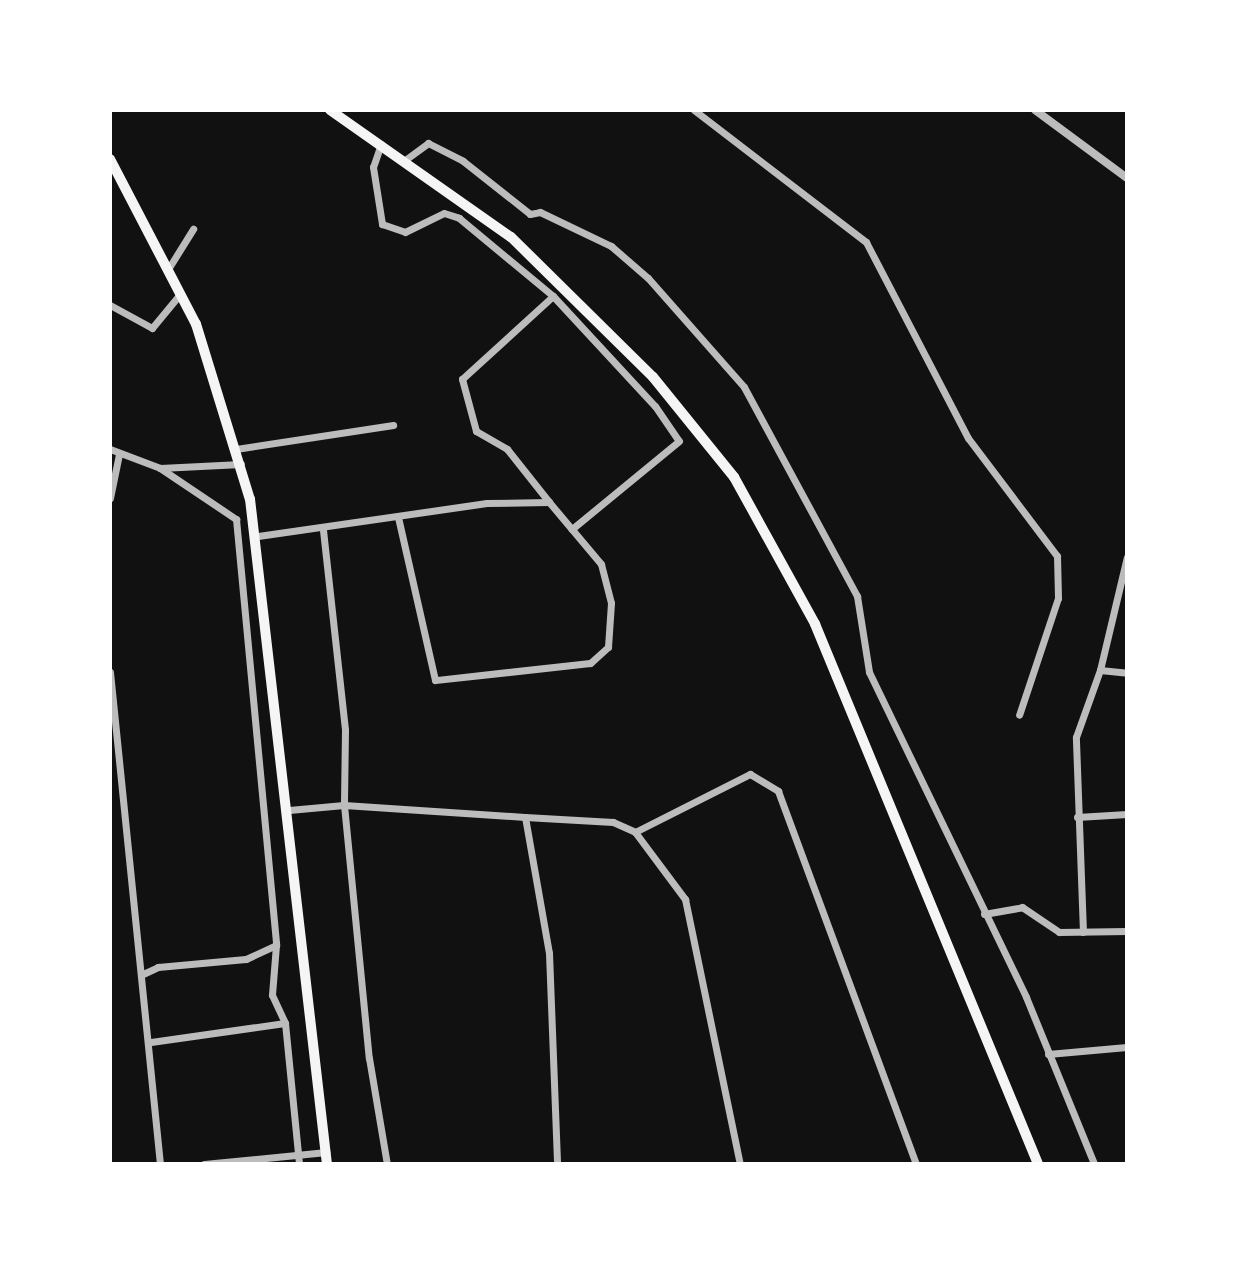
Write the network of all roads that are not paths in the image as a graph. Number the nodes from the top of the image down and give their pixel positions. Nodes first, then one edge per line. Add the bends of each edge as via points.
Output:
1 (330, 110) edge
2 (694, 110) edge
3 (1035, 110) edge
4 (381, 144) junction
5 (110, 159) edge
6 (405, 160) junction
7 (1127, 178) edge
8 (194, 229) dead end
9 (170, 266) junction
10 (181, 293) junction
11 (553, 296) junction
12 (110, 305) edge
13 (393, 425) dead end
14 (110, 449) edge
15 (236, 449) junction
16 (120, 454) junction
17 (241, 464) junction
18 (160, 468) junction
19 (110, 498) edge
20 (549, 502) junction
21 (398, 517) junction
22 (572, 529) junction
23 (323, 530) junction
24 (258, 536) junction
25 (1127, 556) edge
26 (1100, 670) junction
27 (110, 672) edge
28 (1127, 673) edge
29 (1019, 715) dead end
30 (344, 805) junction
31 (289, 810) junction
32 (1127, 814) edge
33 (525, 817) junction
34 (1077, 817) junction
35 (635, 832) junction
36 (984, 914) junction
37 (1127, 931) edge
38 (1083, 932) junction
39 (276, 945) junction
40 (143, 974) junction
41 (285, 1023) junction
42 (151, 1042) junction
43 (1127, 1047) edge
44 (1048, 1054) junction
45 (326, 1152) junction
46 (298, 1154) junction
47 (160, 1164) edge
48 (204, 1164) edge
49 (299, 1164) edge
50 (327, 1164) edge
51 (387, 1164) edge
52 (557, 1164) edge
53 (740, 1164) edge
54 (916, 1164) edge
55 (1038, 1164) edge
56 (1094, 1164) edge

1 - 4 main road
2 - 29 street via 866,242 968,438 1057,556 1058,598
3 - 7 street
4 - 6 main road
4 - 11 street via 373,167 382,224 405,232 444,213 459,218
5 - 9 main road
6 - 36 street via 428,143 463,161 530,214 540,212 611,246 744,387 858,596 869,672
6 - 55 main road via 511,237 565,286 653,376 734,477 815,624
8 - 9 street
9 - 10 main road
10 - 12 street via 152,328
10 - 15 main road
11 - 20 street via 462,379 475,431 507,449
11 - 22 street via 655,406 679,442
13 - 15 street
14 - 16 street
15 - 17 main road
16 - 18 street
16 - 19 street
17 - 18 street
17 - 24 main road
18 - 39 street via 236,519
20 - 21 street via 520,499
20 - 22 street
21 - 22 street via 435,680 601,657 611,603 601,564
21 - 23 street
23 - 24 street
23 - 30 street via 345,730
24 - 31 main road
25 - 26 street
26 - 28 street
26 - 34 street via 1076,737
27 - 40 street
30 - 31 street
30 - 33 street
30 - 51 street
31 - 45 main road
32 - 34 street
33 - 35 street via 613,822
33 - 52 street via 549,953
34 - 38 street
35 - 53 street via 685,899
35 - 54 street via 750,774 778,791
36 - 38 street via 1022,906 1059,932
36 - 44 street
37 - 38 street
39 - 40 street via 246,959 158,967
39 - 41 street via 272,995
40 - 42 street
41 - 42 street
41 - 46 street
42 - 47 street
43 - 44 street
44 - 56 street
45 - 46 street
45 - 50 main road
46 - 48 street
46 - 49 street

